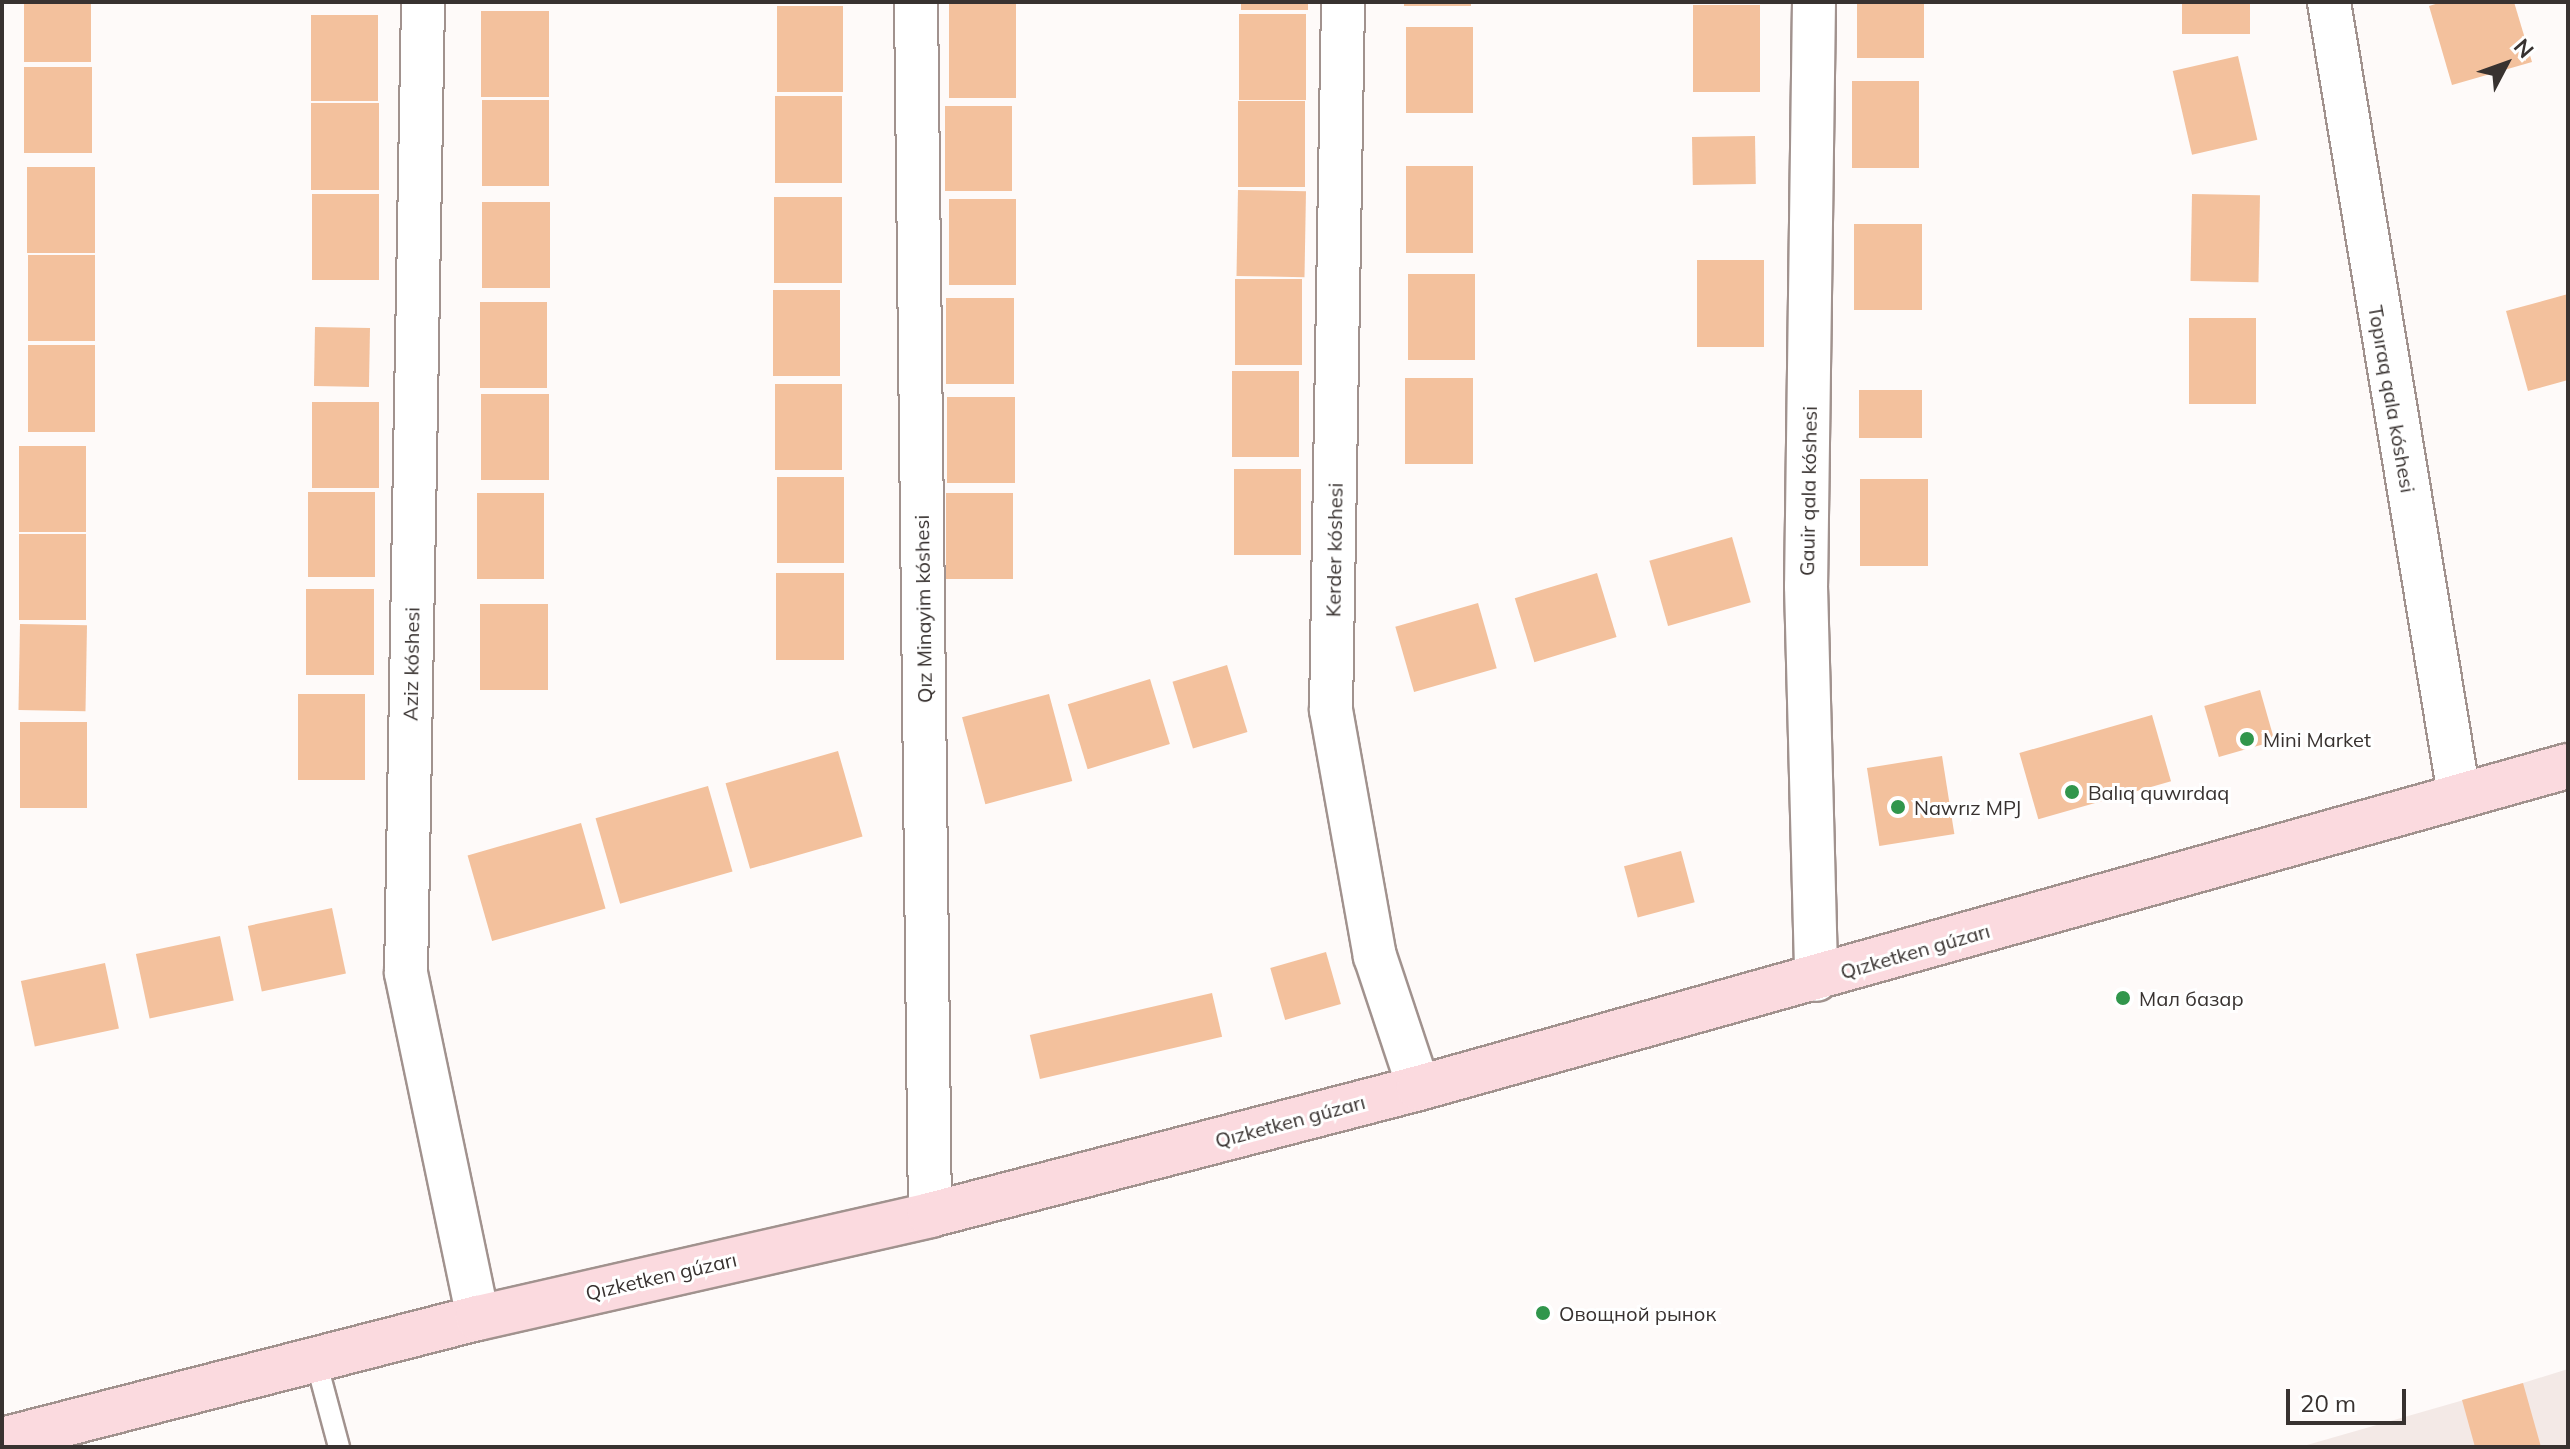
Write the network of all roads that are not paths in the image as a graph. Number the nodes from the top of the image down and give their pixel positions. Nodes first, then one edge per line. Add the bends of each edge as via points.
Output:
1 (423, 2) edge
2 (916, 2) edge
3 (1343, 2) edge
4 (1814, 2) edge
5 (2329, 2) edge
6 (2568, 766) edge
7 (2459, 795) junction
8 (1816, 980) junction
9 (1419, 1088) junction
10 (930, 1215) junction
11 (478, 1318) junction
12 (316, 1361) junction
13 (2, 1440) edge
14 (339, 1447) edge

1 - 11 street, Aziz kóshesi via 406,973
2 - 10 street, Qız Minayim kóshesi
3 - 9 street, Kerder kóshesi via 1331,710 1375,956
4 - 8 street, Gauir qala kóshesi via 1806,586
5 - 7 street, Topıraq qala kóshesi
6 - 7 street, Qızketken gúzarı
7 - 8 street, Qızketken gúzarı
8 - 9 street, Qızketken gúzarı
9 - 10 street, Qızketken gúzarı
10 - 11 street, Qızketken gúzarı
11 - 12 street, Qızketken gúzarı
12 - 13 street, Qızketken gúzarı
12 - 14 lane

